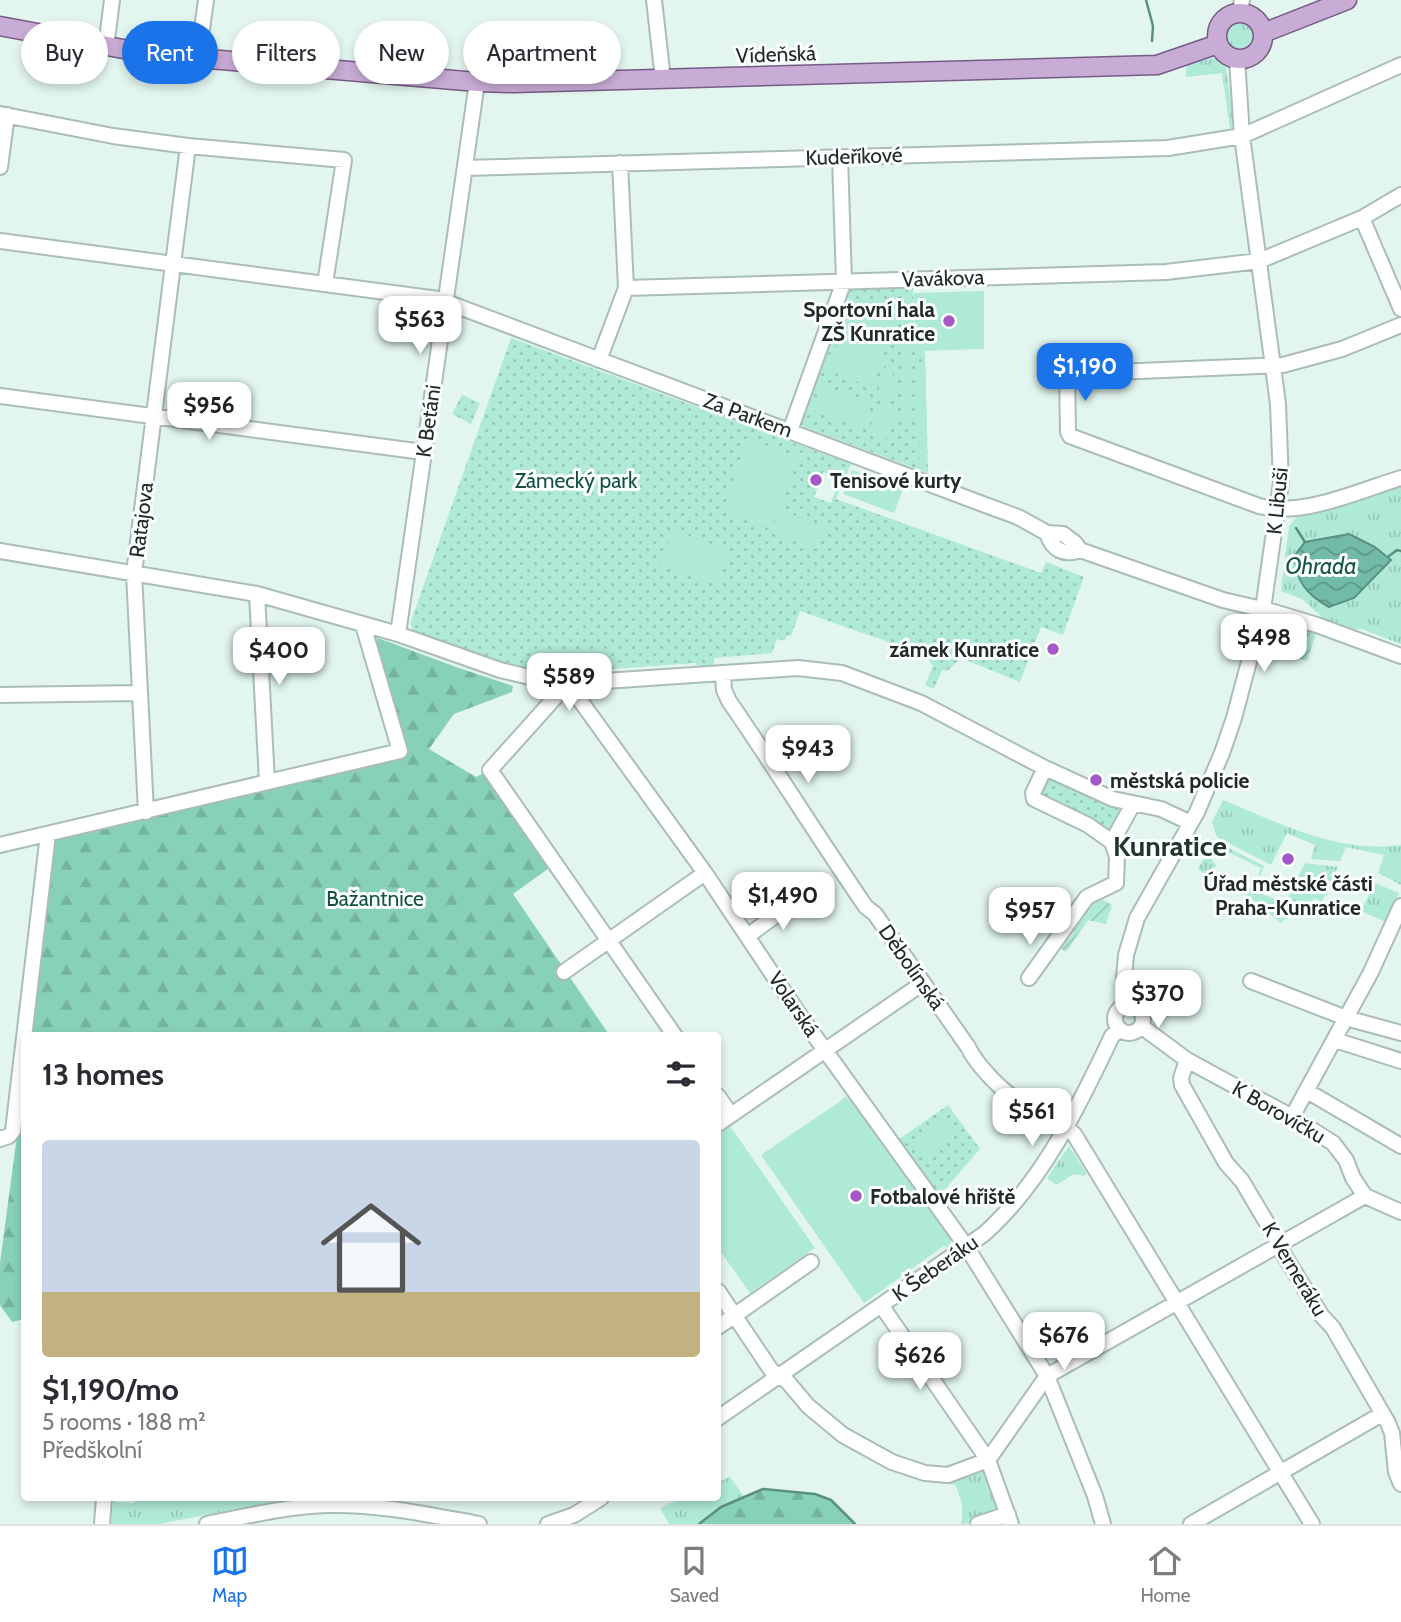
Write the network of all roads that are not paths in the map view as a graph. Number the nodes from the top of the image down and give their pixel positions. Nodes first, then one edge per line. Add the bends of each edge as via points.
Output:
1 (112, 0) edge
2 (206, 0) edge
3 (654, 0) edge
4 (1347, 0) edge
5 (1241, 6) edge
6 (203, 21) edge
7 (0, 26) edge
8 (21, 30) edge
9 (108, 31) edge
10 (1263, 33) junction
11 (1218, 44) junction
12 (1237, 59) junction
13 (218, 60) edge
14 (1401, 65) edge
15 (663, 79) junction
16 (621, 80) edge
17 (463, 81) edge
18 (477, 84) edge
19 (4, 115) edge
20 (1242, 136) junction
21 (188, 146) junction
22 (839, 157) junction
23 (620, 163) junction
24 (0, 167) edge
25 (465, 168) junction
26 (1401, 195) edge
27 (1362, 218) junction
28 (0, 241) edge
29 (1259, 261) junction
30 (173, 265) junction
31 (844, 281) junction
32 (325, 284) junction
33 (626, 288) junction
34 (446, 302) junction
35 (1401, 309) edge
36 (1401, 325) edge
37 (599, 360) junction
38 (1273, 366) junction
39 (0, 396) edge
40 (154, 417) junction
41 (790, 431) junction
42 (424, 452) junction
43 (1401, 478) edge
44 (1277, 509) junction
45 (0, 551) edge
46 (134, 573) junction
47 (257, 594) junction
48 (1269, 610) junction
49 (363, 625) junction
50 (397, 634) junction
51 (1401, 656) edge
52 (723, 673) junction
53 (567, 688) junction
54 (140, 693) junction
55 (0, 695) edge
56 (1045, 768) junction
57 (267, 782) junction
58 (1133, 804) junction
59 (146, 811) junction
60 (1186, 821) junction
61 (48, 834) junction
62 (1112, 842) junction
63 (0, 845) edge
64 (705, 873) junction
65 (798, 900) dead end
66 (1401, 906) edge
67 (1396, 932) edge
68 (748, 935) junction
69 (608, 941) junction
70 (564, 972) dead end
71 (1030, 978) dead end
72 (1251, 981) dead end
73 (923, 983) junction
74 (1129, 1005) junction
75 (1346, 1018) junction
76 (1141, 1026) junction
77 (1120, 1029) junction
78 (672, 1032) edge
79 (1401, 1033) edge
80 (1335, 1040) junction
81 (825, 1050) junction
82 (1187, 1060) junction
83 (1401, 1061) edge
84 (1307, 1091) junction
85 (721, 1100) edge
86 (731, 1115) junction
87 (1292, 1117) junction
88 (721, 1122) edge
89 (1066, 1127) junction
90 (6, 1135) edge
91 (1401, 1146) edge
92 (1365, 1196) junction
93 (1401, 1212) edge
94 (1280, 1245) junction
95 (966, 1246) junction
96 (811, 1262) dead end
97 (721, 1296) edge
98 (1178, 1301) junction
99 (881, 1305) junction
100 (734, 1315) junction
101 (721, 1325) edge
102 (779, 1376) junction
103 (1047, 1376) junction
104 (1382, 1413) junction
105 (721, 1416) edge
106 (988, 1460) junction
107 (1282, 1472) junction
108 (1401, 1484) edge
109 (104, 1501) edge
110 (596, 1501) edge
111 (395, 1503) edge
112 (1009, 1519) edge
113 (435, 1520) edge
114 (102, 1524) edge
115 (207, 1524) edge
116 (480, 1524) edge
117 (548, 1524) edge
118 (978, 1524) edge
119 (1103, 1524) edge
120 (1191, 1524) edge
121 (1312, 1524) edge

1 - 9 street
2 - 6 street
3 - 15 street
4 - 10 main road
5 - 10 main road
5 - 11 main road via 1223,20 1217,30
7 - 8 main road, Vídeňská
10 - 12 main road via 1258,51
11 - 12 main road via 1228,57
11 - 15 main road, Vídeňská via 1157,65
12 - 20 street, K Libuši
13 - 17 main road, Vídeňská
14 - 20 street, Kudeříkové
15 - 16 main road, Vídeňská
18 - 25 street, K Betáni
19 - 21 street
19 - 24 street
20 - 22 street, Kudeříkové via 1168,148
20 - 29 street, K Libuši
21 - 30 street, Ratajova
21 - 32 street via 344,160
22 - 23 street, Kudeříkové
22 - 31 street
23 - 25 street, Kudeříkové
23 - 33 street
25 - 34 street, K Betáni
26 - 27 street, Vavákova
27 - 29 street, Vavákova
27 - 35 street
28 - 30 street, Za Parkem
29 - 31 street, Vavákova via 1166,272
29 - 38 street, K Libuši
30 - 32 street, Za Parkem
30 - 40 street, Ratajova
31 - 33 street, Vavákova
31 - 41 street
32 - 34 street, Za Parkem
33 - 37 street
34 - 37 street, Za Parkem
34 - 42 street, K Betáni
36 - 38 street via 1342,348
37 - 41 street, Za Parkem
38 - 44 street, K Libuši via 1282,456
38 - 44 street via 1067,374 1068,432 1107,451
39 - 40 street
40 - 42 street
40 - 46 street, Ratajova
41 - 48 street, Za Parkem via 1018,517 1047,533 1057,550 1065,553 1080,550 1223,600
42 - 50 street, K Betáni
43 - 44 street via 1298,508
44 - 48 street, K Libuši
45 - 46 street
46 - 47 street
46 - 54 street, Ratajova
47 - 49 street
47 - 57 street
48 - 51 street, Za Parkem
48 - 60 street, K Libuši via 1228,738
49 - 50 street
49 - 57 street via 400,751
50 - 53 street
52 - 53 street
52 - 56 street via 798,668 842,673 921,704
52 - 73 street, Děbolínská via 729,701 806,820
53 - 64 street, Volarská
53 - 69 street via 490,770
54 - 55 street
54 - 59 street, Ratajova
56 - 58 street
56 - 62 street via 1034,799
57 - 59 street
58 - 60 street
58 - 62 street
59 - 61 street
60 - 74 street, K Libuši via 1137,918 1126,955
61 - 63 street
61 - 90 street
62 - 71 street via 1116,883 1087,897
64 - 68 street, Volarská
64 - 69 street
65 - 68 street
66 - 67 street
67 - 75 street
68 - 81 street, Volarská
69 - 70 street
69 - 78 street
72 - 75 street
73 - 81 street
73 - 89 street, Děbolínská via 974,1061 1018,1101
74 - 76 street via 1141,1012
74 - 77 street via 1116,1015
75 - 79 street
75 - 80 street
76 - 77 street via 1133,1032
76 - 82 street, K Borovíčku
77 - 89 street, K Šeberáku via 1112,1036
80 - 83 street
80 - 84 street
81 - 86 street
81 - 95 street, Volarská
82 - 87 street, K Borovíčku
82 - 94 street, K Verneráku via 1182,1085
84 - 87 street
84 - 91 street
85 - 86 street
86 - 88 street
87 - 92 street, K Borovíčku via 1333,1143
89 - 95 street, K Šeberáku via 1001,1220
89 - 98 street
92 - 93 street
92 - 94 street
94 - 98 street
94 - 104 street, K Verneráku
95 - 99 street, K Šeberáku
95 - 103 street, Volarská
96 - 100 street
97 - 100 street
98 - 103 street
98 - 107 street
99 - 102 street, K Šeberáku
99 - 106 street
100 - 101 street
100 - 102 street
102 - 105 street, K Šeberáku
102 - 106 street via 843,1435 892,1462 947,1475
103 - 106 street
103 - 119 street, Volarská
104 - 107 street
104 - 108 street, K Verneráku via 1392,1433
106 - 112 street
107 - 120 street
107 - 121 street
109 - 114 street
110 - 117 street
111 - 113 street
111 - 115 street via 308,1506
112 - 118 street
113 - 116 street

